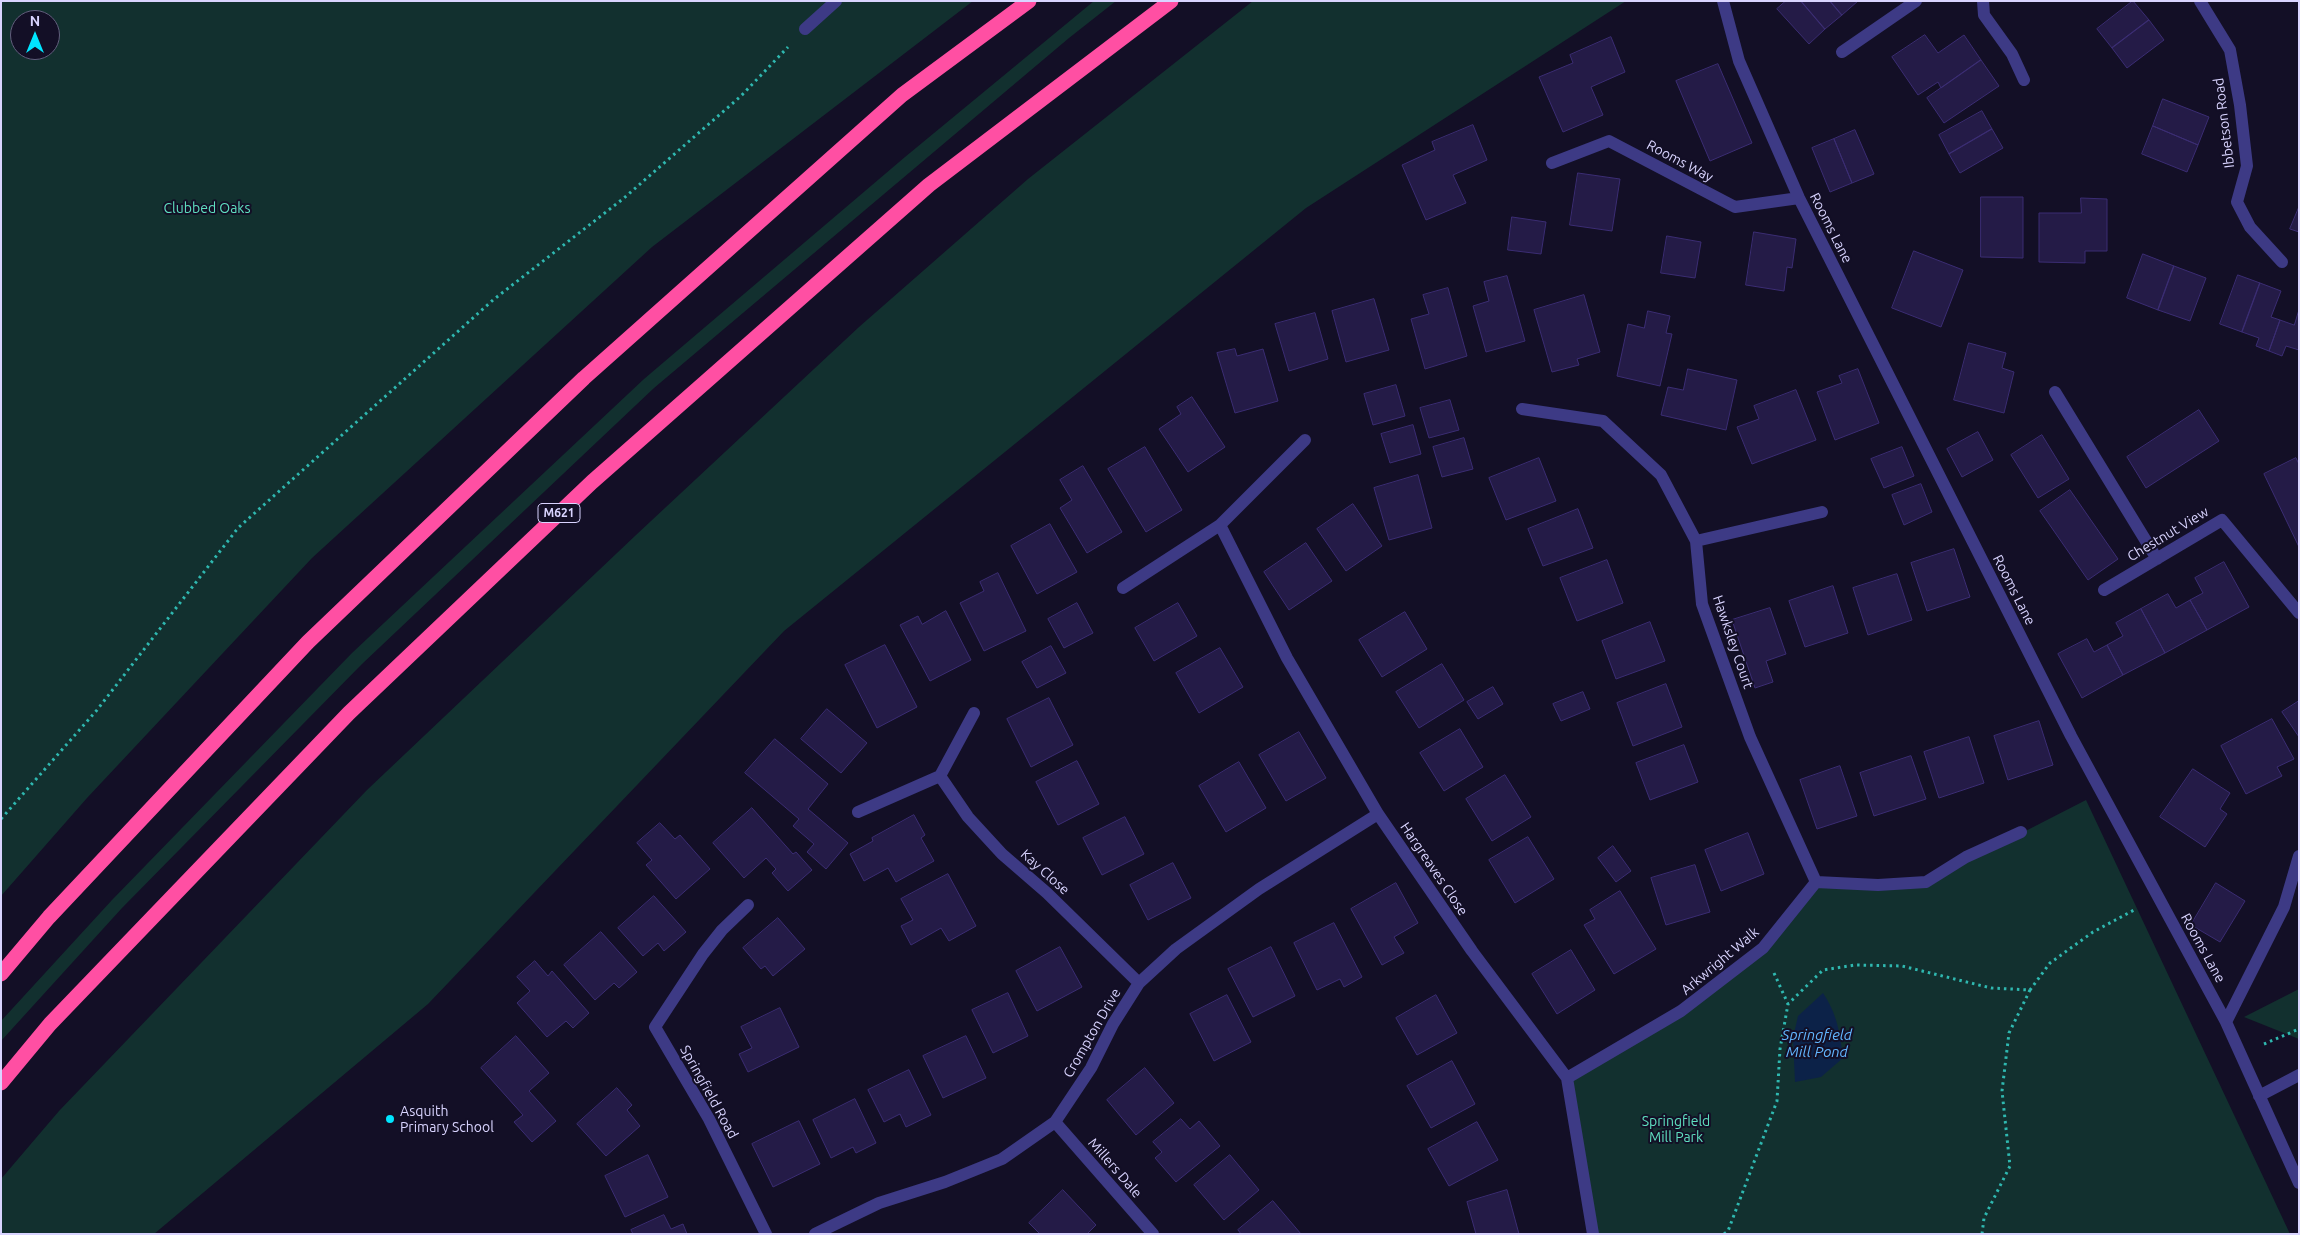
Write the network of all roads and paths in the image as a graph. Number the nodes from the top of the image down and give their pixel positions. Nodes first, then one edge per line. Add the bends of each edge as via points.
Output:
1 (836, 1) edge
2 (1029, 1) edge
3 (1171, 1) edge
4 (1723, 1) edge
5 (1916, 1) edge
6 (1983, 1) edge
7 (2200, 1) edge
8 (805, 29) joint
9 (1842, 52) dead end
10 (2024, 80) dead end
11 (1552, 163) dead end
12 (1799, 198) junction
13 (2282, 262) dead end
14 (2055, 392) dead end
15 (1522, 409) dead end
16 (1306, 440) dead end
17 (1822, 512) dead end
18 (1220, 525) junction
19 (1696, 541) junction
20 (2156, 559) junction
21 (1124, 588) dead end
22 (2104, 590) dead end
23 (2299, 613) edge
24 (974, 713) dead end
25 (940, 776) junction
26 (858, 812) dead end
27 (1378, 814) junction
28 (1, 819) edge
29 (2021, 832) dead end
30 (2299, 856) edge
31 (1816, 882) junction
32 (2161, 902) junction
33 (748, 905) dead end
34 (1763, 948) junction
35 (1, 974) edge
36 (1139, 983) junction
37 (2030, 990) junction
38 (1788, 1004) junction
39 (2226, 1022) junction
40 (2299, 1029) edge
41 (2240, 1054) junction
42 (2299, 1075) edge
43 (1567, 1078) junction
44 (1, 1083) edge
45 (2259, 1096) junction
46 (1055, 1122) junction
47 (2299, 1183) edge
48 (1727, 1233) edge
49 (766, 1234) edge
50 (814, 1234) edge
51 (1153, 1234) edge
52 (1594, 1234) edge
53 (1982, 1234) edge

1 - 8 street
2 - 35 highway via 902,95 584,378 308,642 49,917
3 - 44 highway, M621 via 929,185 592,482 349,713 50,1024
4 - 12 street, Rooms Lane via 1739,61
5 - 9 street
6 - 10 street via 1984,15 2012,54
7 - 13 street, Ibbetson Road via 2230,50 2247,166 2237,202 2250,226
8 - 28 path via 742,96 624,198 492,300 238,528 97,710
11 - 12 street, Rooms Way via 1609,141 1735,207
12 - 32 street, Rooms Lane via 2071,736
14 - 20 street
15 - 19 street, Hawksley Court via 1603,421 1661,475
16 - 18 street
17 - 19 street
18 - 21 street
18 - 27 street, Hargreaves Close via 1287,658
19 - 31 street, Hawksley Court via 1702,604 1750,737
20 - 22 street, Chestnut View
20 - 23 street, Chestnut View via 2222,520
24 - 25 street
25 - 26 street
25 - 36 street, Kay Close via 968,816 1002,854
27 - 36 street, Crompton Drive via 1259,889 1176,949
27 - 43 street, Hargreaves Close via 1472,951
29 - 31 street via 1966,857 1926,882 1878,885
30 - 39 street via 2284,907
31 - 34 street, Arkwright Walk
32 - 37 path via 2137,909 2093,932 2050,963
32 - 39 street, Rooms Lane
33 - 49 street, Springfield Road via 722,930 655,1027 709,1119
34 - 38 path
34 - 43 street, Arkwright Walk via 1681,1011
36 - 46 street, Crompton Drive via 1091,1068
37 - 38 path via 1992,988 1902,966 1855,965 1824,970
37 - 53 path via 2009,1033 2002,1091 2010,1166 1984,1218
38 - 48 path via 1780,1049 1777,1101
39 - 41 street, Rooms Lane
40 - 41 path
41 - 45 street, Rooms Lane
42 - 45 street
43 - 52 street, Hargreaves Close
45 - 47 street, Rooms Lane
46 - 50 street, Crompton Drive via 1002,1159 879,1203
46 - 51 street, Millers Dale

